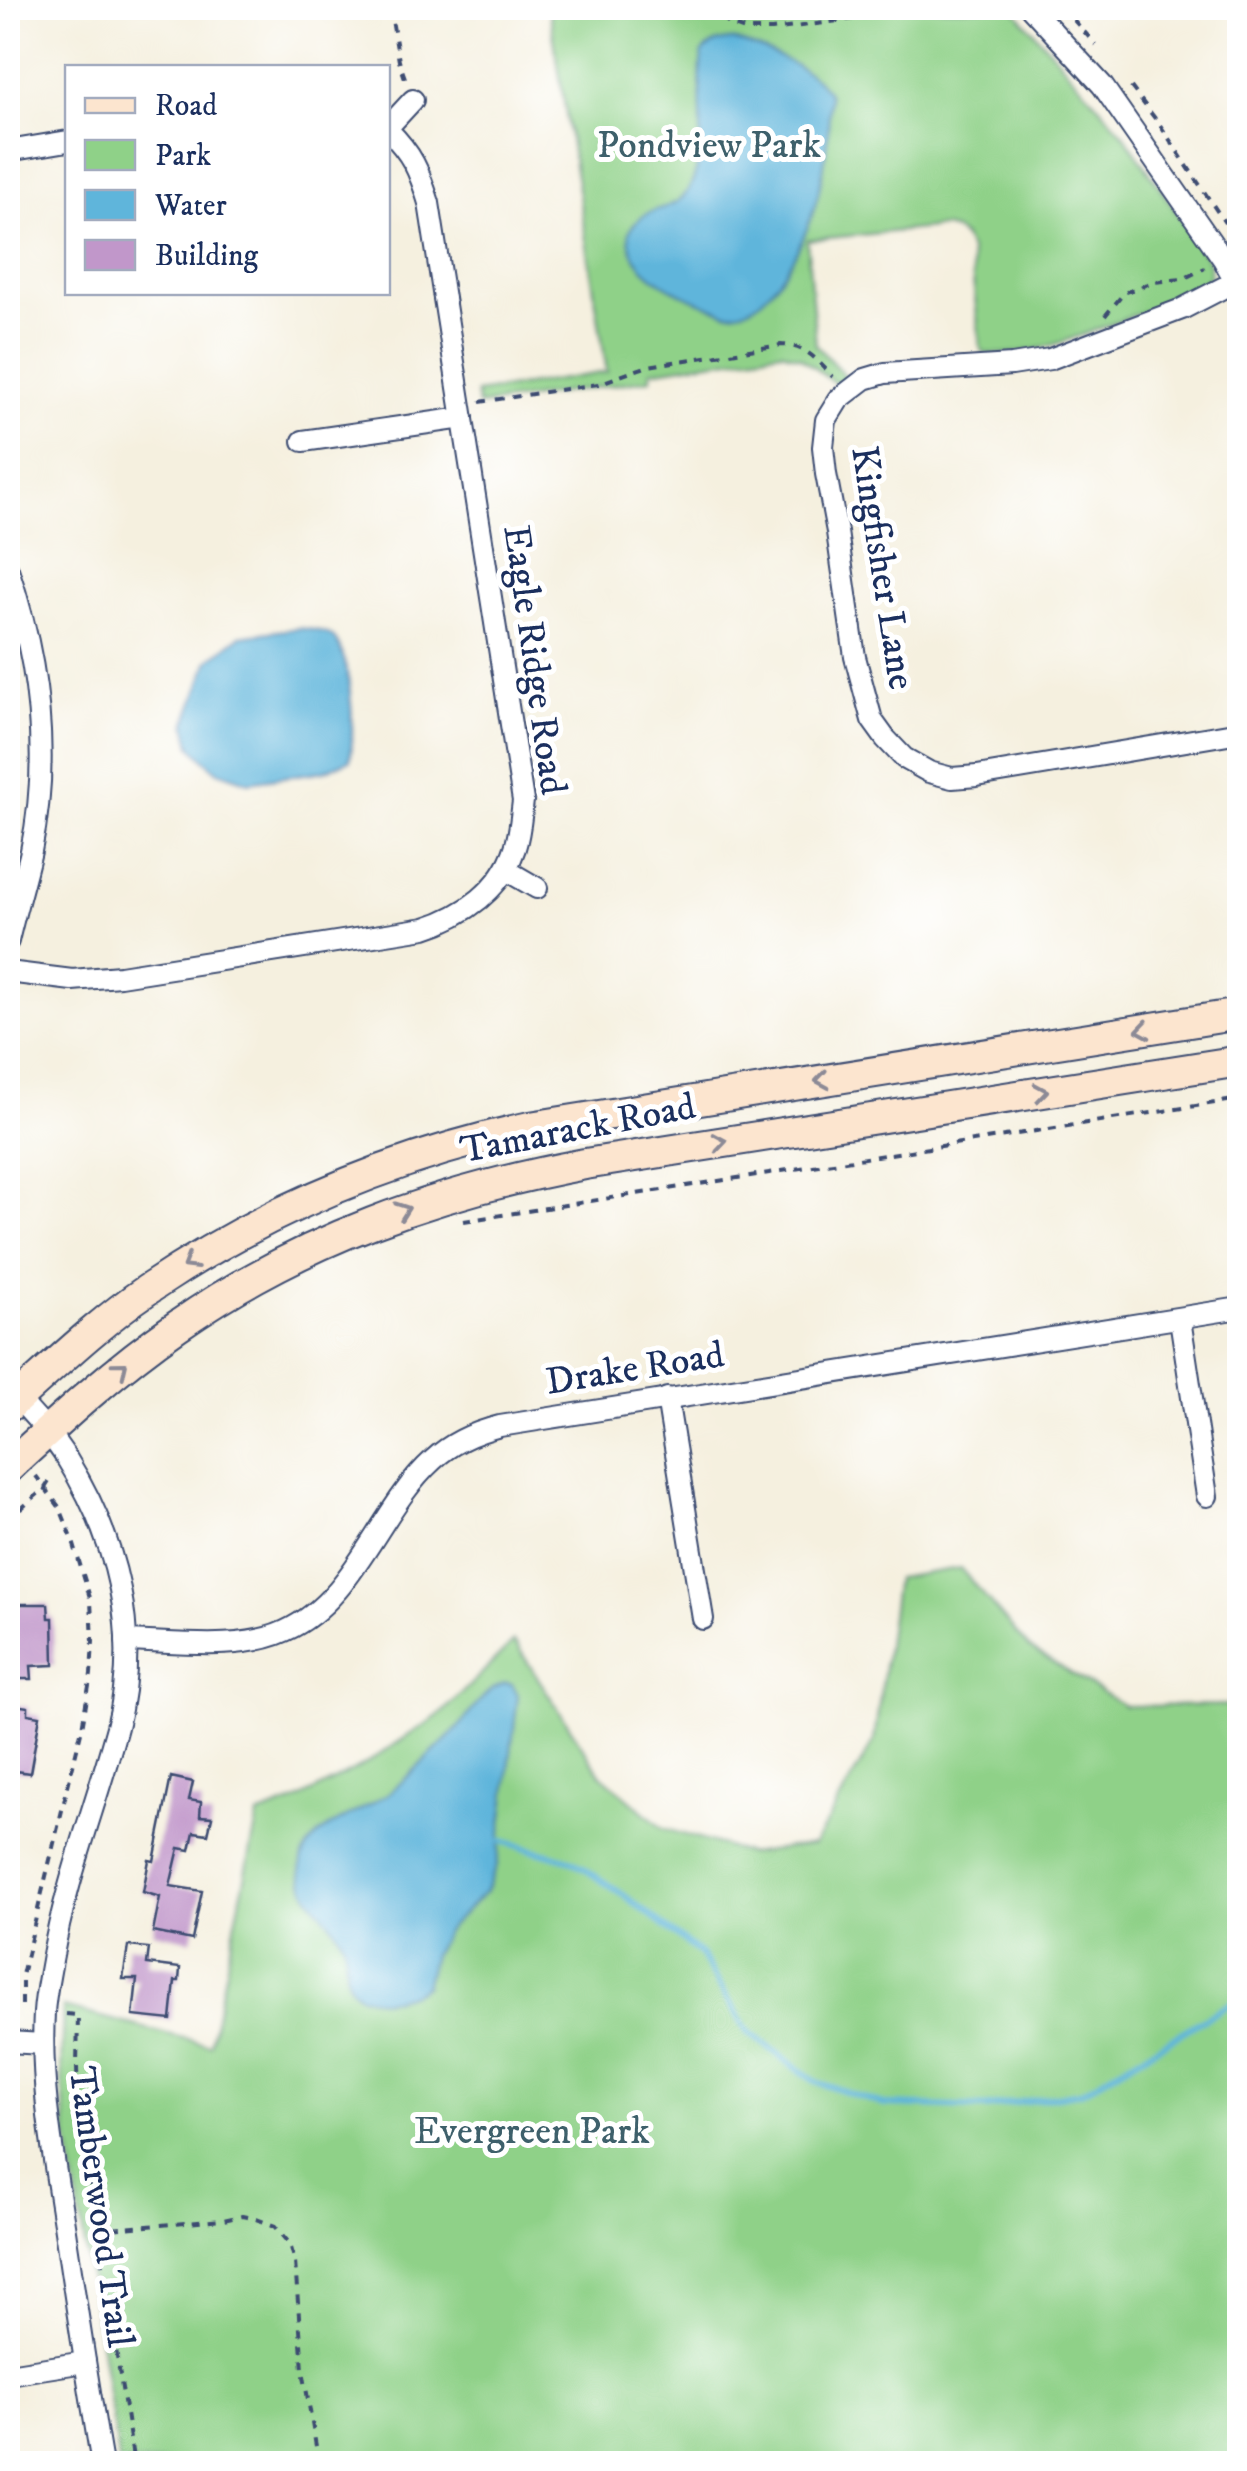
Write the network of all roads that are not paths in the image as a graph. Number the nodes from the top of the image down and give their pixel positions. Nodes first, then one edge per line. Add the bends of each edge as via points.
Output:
1 (1031, 8) edge
2 (413, 100) road end
3 (390, 126) edge
4 (390, 130) edge
5 (65, 142) edge
6 (8, 151) edge
7 (1238, 283) edge
8 (462, 412) junction
9 (304, 441) dead end
10 (8, 569) edge
11 (1240, 732) edge
12 (506, 870) junction
13 (537, 888) dead end
14 (8, 941) edge
15 (8, 972) edge
16 (1240, 1014) edge
17 (1240, 1061) edge
18 (1240, 1308) edge
19 (1180, 1318) junction
20 (11, 1398) edge
21 (667, 1398) junction
22 (46, 1431) junction
23 (8, 1468) edge
24 (1208, 1496) dead end
25 (703, 1619) dead end
26 (126, 1642) junction
27 (8, 2042) edge
28 (43, 2044) junction
29 (85, 2362) junction
30 (8, 2374) edge
31 (102, 2464) edge

1 - 7 street via 1102,85
2 - 3 street
4 - 8 street, Eagle Ridge Road via 407,149 429,203
5 - 6 street
7 - 11 street, Kingfisher Lane via 1050,359 865,379 839,398 826,420 823,447 864,693 872,720 904,758 952,778
8 - 9 street
8 - 12 street, Eagle Ridge Road via 523,801
10 - 14 street via 32,659 41,778 32,848
12 - 13 street
12 - 15 street, Eagle Ridge Road via 451,920 424,928 120,976 72,980
16 -> 20 street, Tamarack Road via 545,1124 443,1149 306,1200 184,1266
22 -> 17 street, Tamarack Road via 175,1327 261,1274 358,1227 458,1192 584,1164
18 - 19 street, Drake Road
19 - 21 street, Drake Road
19 - 24 street
20 - 22 street, Tamberwood Trail
21 - 25 street
21 - 26 street, Drake Road via 500,1426 456,1443 418,1476 327,1600 285,1631 236,1643
22 - 23 street, Tamarack Road
22 - 26 street, Tamberwood Trail via 66,1457 114,1555
26 - 28 street, Tamberwood Trail via 118,1724 58,1925
27 - 28 street
28 - 29 street, Tamberwood Trail via 46,2111
29 - 30 street
29 - 31 street, Tamberwood Trail

